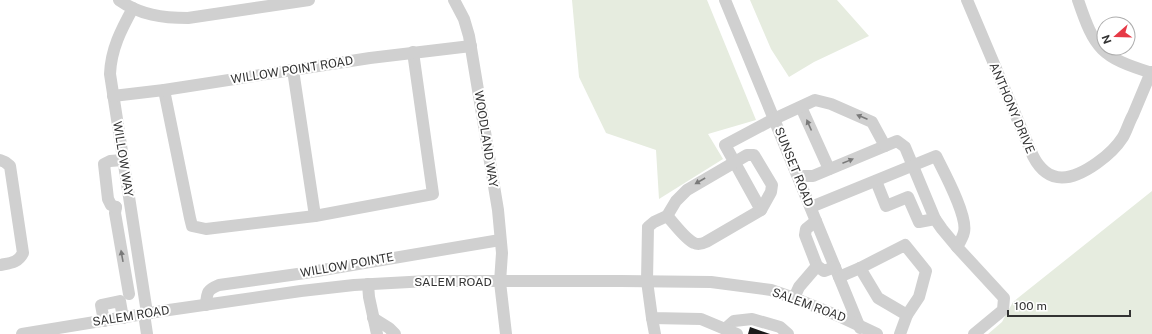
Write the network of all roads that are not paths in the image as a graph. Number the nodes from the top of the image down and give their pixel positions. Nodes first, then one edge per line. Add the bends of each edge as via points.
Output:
1 (119, 0) edge
2 (309, 0) edge
3 (454, 0) edge
4 (725, 0) edge
5 (967, 0) edge
6 (1078, 0) edge
7 (132, 8) junction
8 (471, 46) junction
9 (413, 52) junction
10 (293, 70) junction
11 (1152, 72) edge
12 (164, 90) junction
13 (113, 96) junction
14 (801, 107) junction
15 (774, 119) junction
16 (885, 146) junction
17 (0, 160) edge
18 (124, 160) junction
19 (734, 162) junction
20 (914, 165) junction
21 (829, 169) junction
22 (798, 176) junction
23 (127, 181) junction
24 (876, 181) junction
25 (106, 184) junction
26 (130, 203) junction
27 (116, 207) junction
28 (810, 208) junction
29 (760, 210) junction
30 (315, 216) junction
31 (667, 216) junction
32 (935, 219) junction
33 (816, 221) junction
34 (500, 240) junction
35 (958, 246) junction
36 (0, 265) edge
37 (817, 266) junction
38 (860, 268) junction
39 (837, 272) junction
40 (647, 281) junction
41 (500, 282) junction
42 (368, 284) junction
43 (144, 292) junction
44 (124, 298) junction
45 (794, 298) junction
46 (206, 305) junction
47 (146, 314) junction
48 (907, 315) junction
49 (123, 318) junction
50 (373, 318) junction
51 (652, 318) junction
52 (104, 321) junction
53 (80, 329) edge
54 (725, 329) junction
55 (860, 329) edge
56 (22, 334) edge
57 (147, 334) edge
58 (377, 334) edge
59 (395, 334) edge
60 (506, 334) edge
61 (655, 334) edge
62 (737, 334) edge
63 (788, 334) edge
64 (877, 334) edge
65 (900, 334) edge
66 (974, 334) edge

1 - 7 street
2 - 7 street via 188,18 158,16
3 - 8 street, WOODLAND WAY via 464,19
4 - 15 street, SUNSET ROAD
5 - 11 street, ANTHONY DRIVE via 1032,156 1041,168 1053,176 1064,178 1081,174 1113,150 1123,137
6 - 11 street via 1087,26 1100,49 1116,60
7 - 13 street, WILLOW WAY via 114,48 110,74
8 - 9 street, WILLOW POINT ROAD
8 - 34 street, WOODLAND WAY via 498,210
9 - 10 street, WILLOW POINT ROAD
9 - 30 street via 433,194
10 - 12 street, WILLOW POINT ROAD
10 - 30 street
12 - 13 street, WILLOW POINT ROAD
12 - 30 street via 192,226 206,229
13 - 18 street, WILLOW WAY
14 - 15 street
16 -> 14 street via 872,122 832,104 815,100
21 -> 14 street
15 - 19 street via 725,145
15 - 22 street, SUNSET ROAD
16 - 20 street via 897,141 905,147
21 -> 16 street
17 - 36 street via 10,166 23,253 20,259
18 - 23 street, WILLOW WAY
18 - 25 street via 104,164
19 - 29 street
19 - 29 street via 747,155 754,155 772,185 771,192
19 -> 31 street via 687,190 676,201
20 - 24 street
20 - 32 street
20 - 35 street via 936,156 964,220 964,232
21 - 22 street via 813,176
22 - 28 street, SUNSET ROAD
23 - 25 street
23 - 26 street, WILLOW WAY
24 - 28 street
24 - 32 street via 886,206 908,197 919,222
25 - 27 street via 108,199 111,205
26 - 27 street
26 - 43 street, WILLOW WAY
44 -> 27 street
28 - 33 street, SUNSET ROAD
29 - 31 street via 700,244 687,238
31 - 40 street via 648,227
32 - 35 street
33 - 37 street via 806,229 805,235
33 - 39 street, SUNSET ROAD
34 - 41 street, WOODLAND WAY
34 - 46 street, WILLOW POINTE via 313,272 219,285 211,288 207,294
35 - 66 street via 1004,298 1003,310
37 - 39 street via 824,271
37 - 45 street via 799,287
38 - 39 street
38 - 48 street via 878,298
38 - 48 street via 904,245 926,271 919,296
39 - 55 street, SUNSET ROAD
40 - 41 street, SALEM ROAD
40 - 45 street, SALEM ROAD via 711,282 770,290
40 - 51 street
41 - 42 street, SALEM ROAD
41 - 60 street, WOODLAND WAY
42 - 46 street, SALEM ROAD via 312,289
42 - 50 street
43 - 44 street
43 - 47 street, WILLOW WAY
44 - 49 street
44 - 52 street via 101,304
45 - 55 street, SALEM ROAD
46 - 47 street, SALEM ROAD
47 - 49 street, SALEM ROAD
47 - 57 street, WILLOW WAY
48 - 65 street
49 - 52 street, SALEM ROAD
50 - 58 street
50 - 59 street
51 - 54 street via 701,320
51 - 61 street
52 - 53 street, SALEM ROAD
53 - 56 street, SALEM ROAD
54 - 62 street
54 - 63 street via 734,321 752,319 780,327
55 - 64 street, SALEM ROAD

